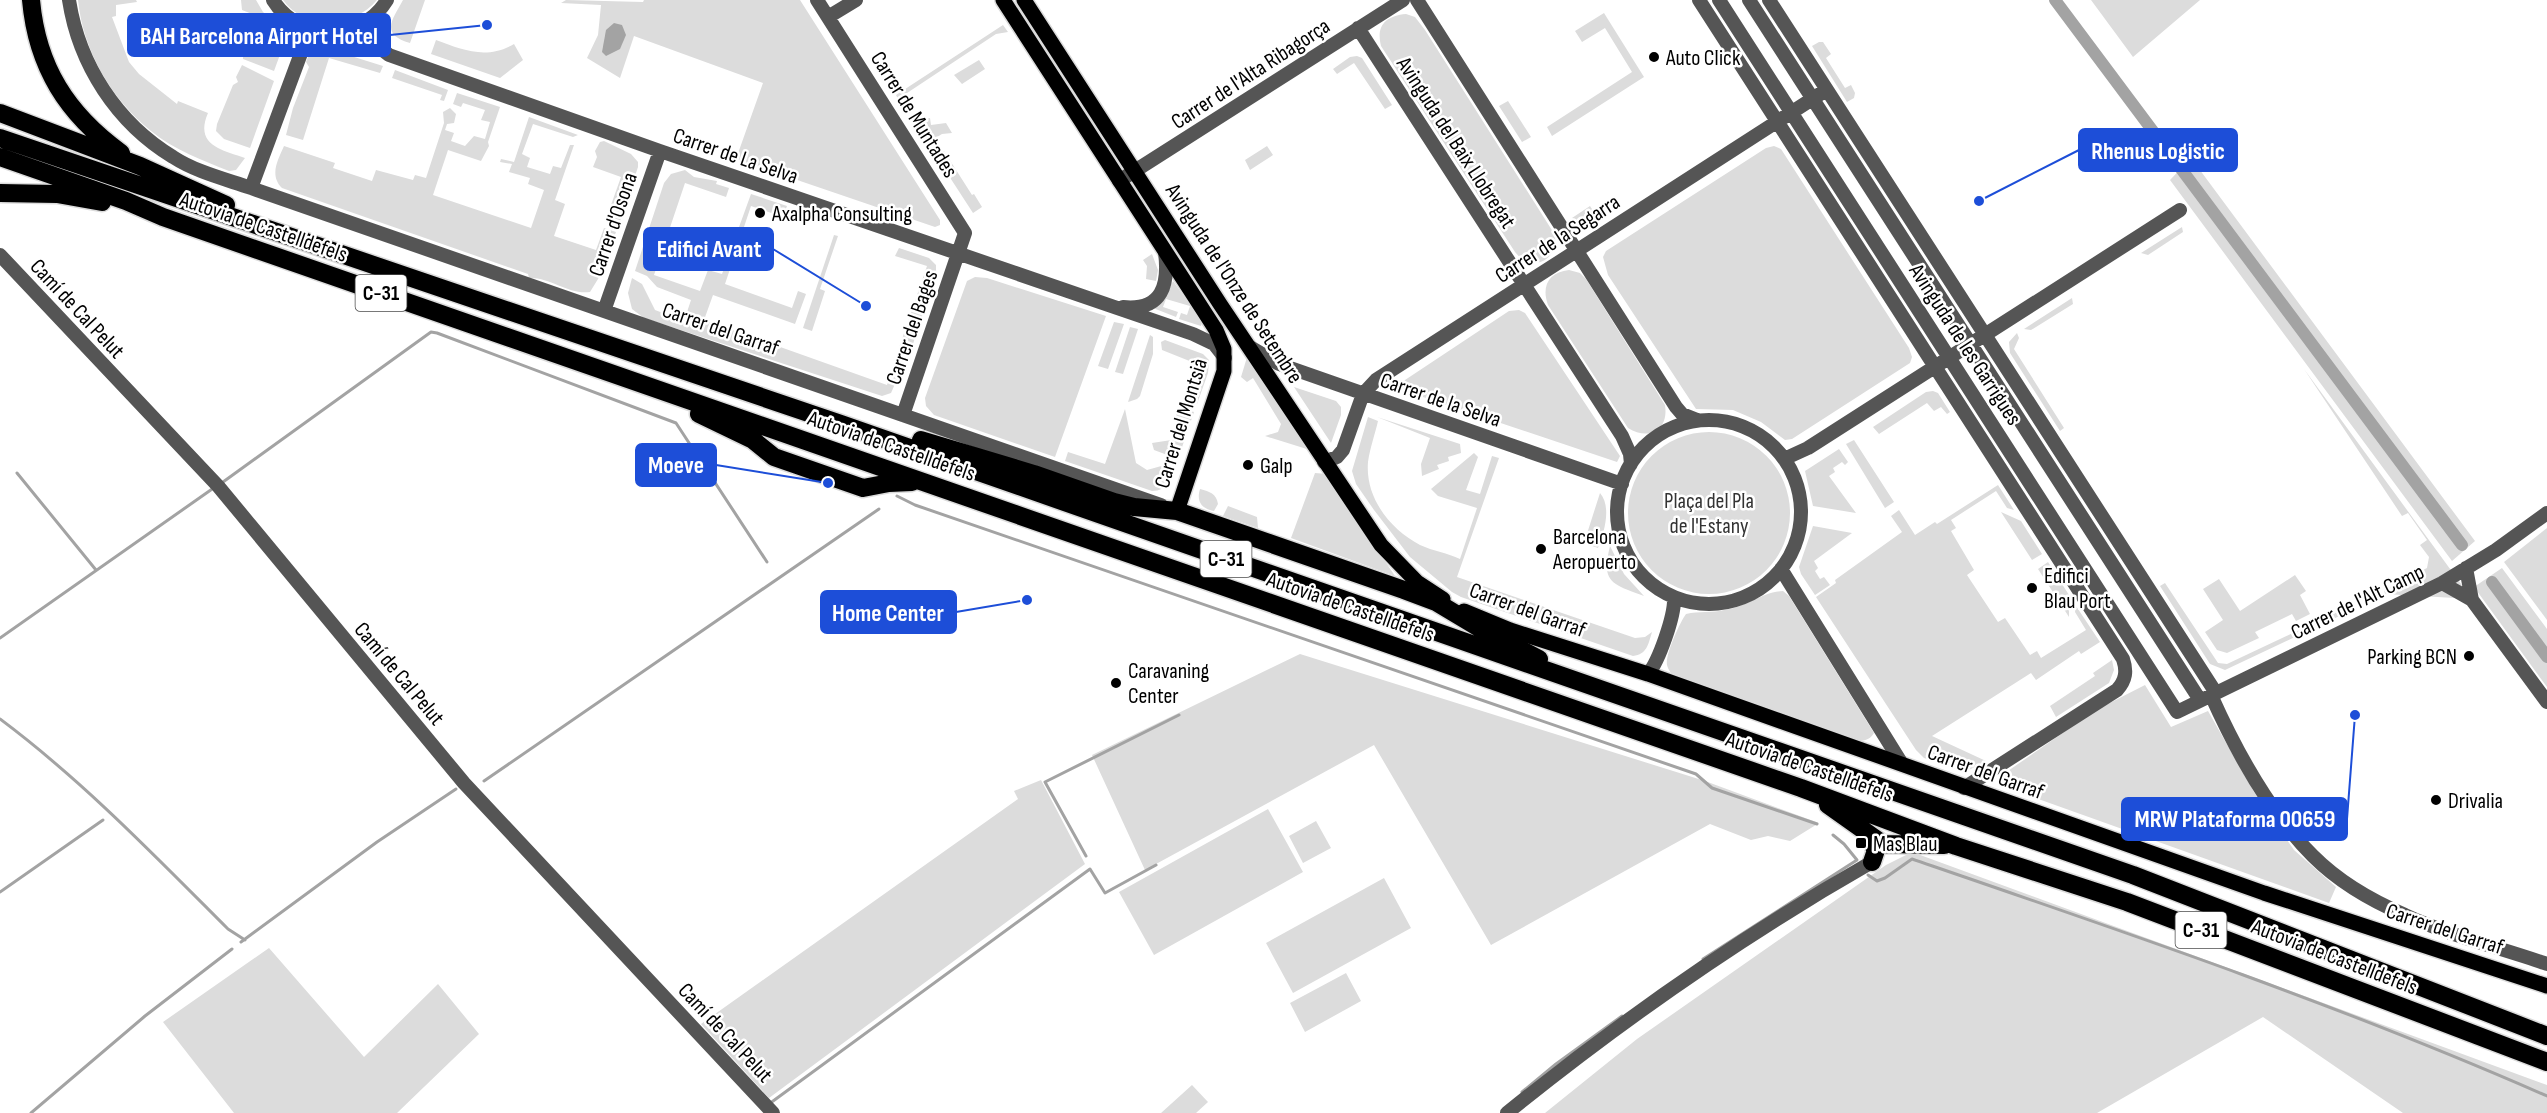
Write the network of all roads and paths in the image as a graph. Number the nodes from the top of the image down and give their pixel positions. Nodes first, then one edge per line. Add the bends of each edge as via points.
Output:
1 (31, 0) edge
2 (69, 0) edge
3 (387, 0) edge
4 (817, 0) edge
5 (856, 0) edge
6 (1003, 0) edge
7 (1024, 0) edge
8 (1403, 0) edge
9 (1417, 0) edge
10 (1699, 0) edge
11 (1719, 0) edge
12 (1749, 0) edge
13 (1769, 0) edge
14 (275, 4) edge
15 (828, 17) junction
16 (354, 28) junction
17 (1358, 28) junction
18 (310, 29) junction
19 (1827, 90) junction
20 (1812, 99) junction
21 (1791, 112) junction
22 (0, 113) edge
23 (1778, 121) junction
24 (0, 138) edge
25 (660, 151) junction
26 (0, 157) edge
27 (140, 166) junction
28 (1135, 172) junction
29 (1119, 181) junction
30 (251, 188) junction
31 (0, 193) edge
32 (2180, 210) dead end
33 (163, 217) junction
34 (293, 240) junction
35 (1576, 250) junction
36 (959, 252) junction
37 (1165, 252) junction
38 (0, 255) edge
39 (1524, 285) junction
40 (1112, 307) junction
41 (604, 311) junction
42 (1985, 335) junction
43 (1971, 344) junction
44 (1250, 347) junction
45 (1225, 354) junction
46 (1950, 358) junction
47 (1936, 367) junction
48 (599, 369) junction
49 (1363, 394) junction
50 (903, 415) junction
51 (1699, 420) junction
52 (841, 424) junction
53 (1343, 450) junction
54 (1784, 459) junction
55 (1324, 462) junction
56 (1631, 464) junction
57 (930, 483) junction
58 (1622, 484) junction
59 (1343, 490) junction
60 (1177, 511) junction
61 (2547, 513) edge
62 (2466, 568) junction
63 (1782, 569) junction
64 (1417, 582) junction
65 (2442, 583) junction
66 (1674, 598) junction
67 (2472, 600) junction
68 (1436, 602) junction
69 (1648, 674) junction
70 (1611, 694) junction
71 (2209, 696) junction
72 (2547, 702) edge
73 (2177, 712) joint
74 (1902, 764) junction
75 (1801, 788) junction
76 (1964, 788) junction
77 (1860, 828) junction
78 (1906, 846) junction
79 (1956, 846) junction
80 (1872, 862) junction
81 (2547, 964) edge
82 (2547, 986) edge
83 (2547, 1036) edge
84 (2547, 1062) edge
85 (773, 1113) edge
86 (1507, 1113) edge

1 - 27 highway via 43,57 58,89 87,125
2 - 30 street, Carrer del Garraf via 76,35 100,86 131,124 175,159
3 - 16 street via 370,19
4 - 15 street, Carrer de Muntades
5 - 15 street
6 - 29 main road, Avinguda de l'Onze de Setembre
7 - 28 main road, Avinguda de l'Onze de Setembre
8 - 17 street, Carrer de l'Alta Ribagorça
9 - 35 street, Avinguda del Baix Llobregat
10 - 23 street, Avinguda de les Garrigues
11 - 21 street, Avinguda de les Garrigues
12 - 20 street, Avinguda de les Garrigues
13 - 19 street, Avinguda de les Garrigues
14 - 18 street via 292,20
15 - 36 street, Carrer de Muntades via 965,233
16 - 18 street via 324,32
16 - 25 street, Carrer de La Selva via 389,55
17 - 28 street, Carrer de l'Alta Ribagorça
17 - 39 street, Avinguda del Baix Llobregat
18 - 30 street
19 - 20 street, Carrer de la Segarra
19 - 42 street, Avinguda de les Garrigues
20 - 21 street, Carrer de la Segarra
20 - 43 street, Avinguda de les Garrigues
21 - 23 street, Carrer de la Segarra
21 - 46 street, Avinguda de les Garrigues
22 - 27 highway
23 - 35 street, Carrer de la Segarra
23 - 47 street, Avinguda de les Garrigues
24 - 34 highway, Autovia de Castelldefels / C-31
25 - 36 street, Carrer de La Selva
25 - 41 street, Carrer d'Osona
26 - 33 highway, Autovia de Castelldefels / C-31
27 - 34 highway
28 - 29 street, Carrer de l'Alta Ribagorça
28 - 44 main road, Avinguda de l'Onze de Setembre
29 - 37 main road, Avinguda de l'Onze de Setembre
30 - 41 street, Carrer del Garraf
31 - 33 highway via 57,194
32 - 42 street
33 - 48 highway, Autovia de Castelldefels / C-31
34 - 52 highway, Autovia de Castelldefels / C-31
35 - 39 street, Carrer de la Segarra
35 - 51 street, Avinguda del Baix Llobregat via 1676,407 1682,414
36 - 40 street, Carrer de La Selva
36 - 50 street, Carrer del Bages
37 - 40 street, Carrer de La Selva via 1167,279 1158,296 1137,308
37 - 45 main road, Avinguda de l'Onze de Setembre via 1216,330
38 - 85 street, Camí de Cal Pelut via 218,486 464,783
39 - 49 street, Carrer de la Segarra via 1376,380
39 - 56 street, Avinguda del Baix Llobregat via 1622,436
40 - 45 street, Carrer de La Selva via 1210,342
41 - 50 street, Carrer del Garraf
42 - 43 street
42 - 71 street, Avinguda de les Garrigues
43 - 46 street
43 - 71 street, Avinguda de les Garrigues
44 - 49 street, Carrer de la Selva via 1279,364
44 - 55 main road, Avinguda de l'Onze de Setembre
45 - 60 main road, Carrer del Montsià via 1211,413
46 - 47 street
46 - 73 street, Avinguda de les Garrigues
47 - 54 street via 1808,448
47 - 76 street, Avinguda de les Garrigues via 2116,646 2126,668 2117,690
48 - 57 highway, Autovia de Castelldefels / C-31
48 - 57 highway via 753,440 774,457 863,488 897,482
49 - 53 street, Carrer de la Segarra
49 - 58 street, Carrer de la Selva
50 - 60 street, Carrer del Garraf
51 - 54 street via 1738,424 1762,436
51 - 56 street via 1659,435
52 - 60 highway via 917,439 1114,502
52 - 70 highway, Autovia de Castelldefels / C-31
53 - 55 street
53 - 59 street, Carrer de la Segarra
54 - 63 street via 1797,484 1801,512 1797,540
55 - 59 main road, Avinguda de l'Onze de Setembre
56 - 58 street
57 - 75 highway, Autovia de Castelldefels / C-31
58 - 66 street via 1618,514 1623,544 1650,583
59 - 64 main road, Avinguda de l'Onze de Setembre via 1381,545
60 - 68 highway
61 - 62 street, Carrer de l'Alt Camp
62 - 65 street, Carrer de l'Alt Camp
62 - 67 street
63 - 66 street via 1739,599 1710,604
63 - 74 street
64 - 68 highway
64 - 69 main road, Carrer del Garraf via 1465,612 1500,626
65 - 67 street
65 - 71 street, Carrer de l'Alt Camp
66 - 69 street via 1674,610 1656,663
67 - 72 street
68 - 70 highway via 1503,641
69 - 74 main road, Carrer del Garraf
70 - 83 highway, Autovia de Castelldefels / C-31 via 2133,875
71 - 73 street, Carrer de l'Alt Camp
71 - 81 street via 2267,797 2297,838 2328,869 2350,886 2406,916
74 - 76 main road, Carrer del Garraf
75 - 77 highway
75 - 79 highway, Autovia de Castelldefels / C-31
76 - 82 main road, Carrer del Garraf
77 - 78 highway via 1878,842
77 - 80 highway via 1874,843
78 - 79 highway
78 - 80 highway via 1890,850
79 - 84 highway, Autovia de Castelldefels / C-31 via 2127,902
80 - 86 street via 1750,936 1576,1057

